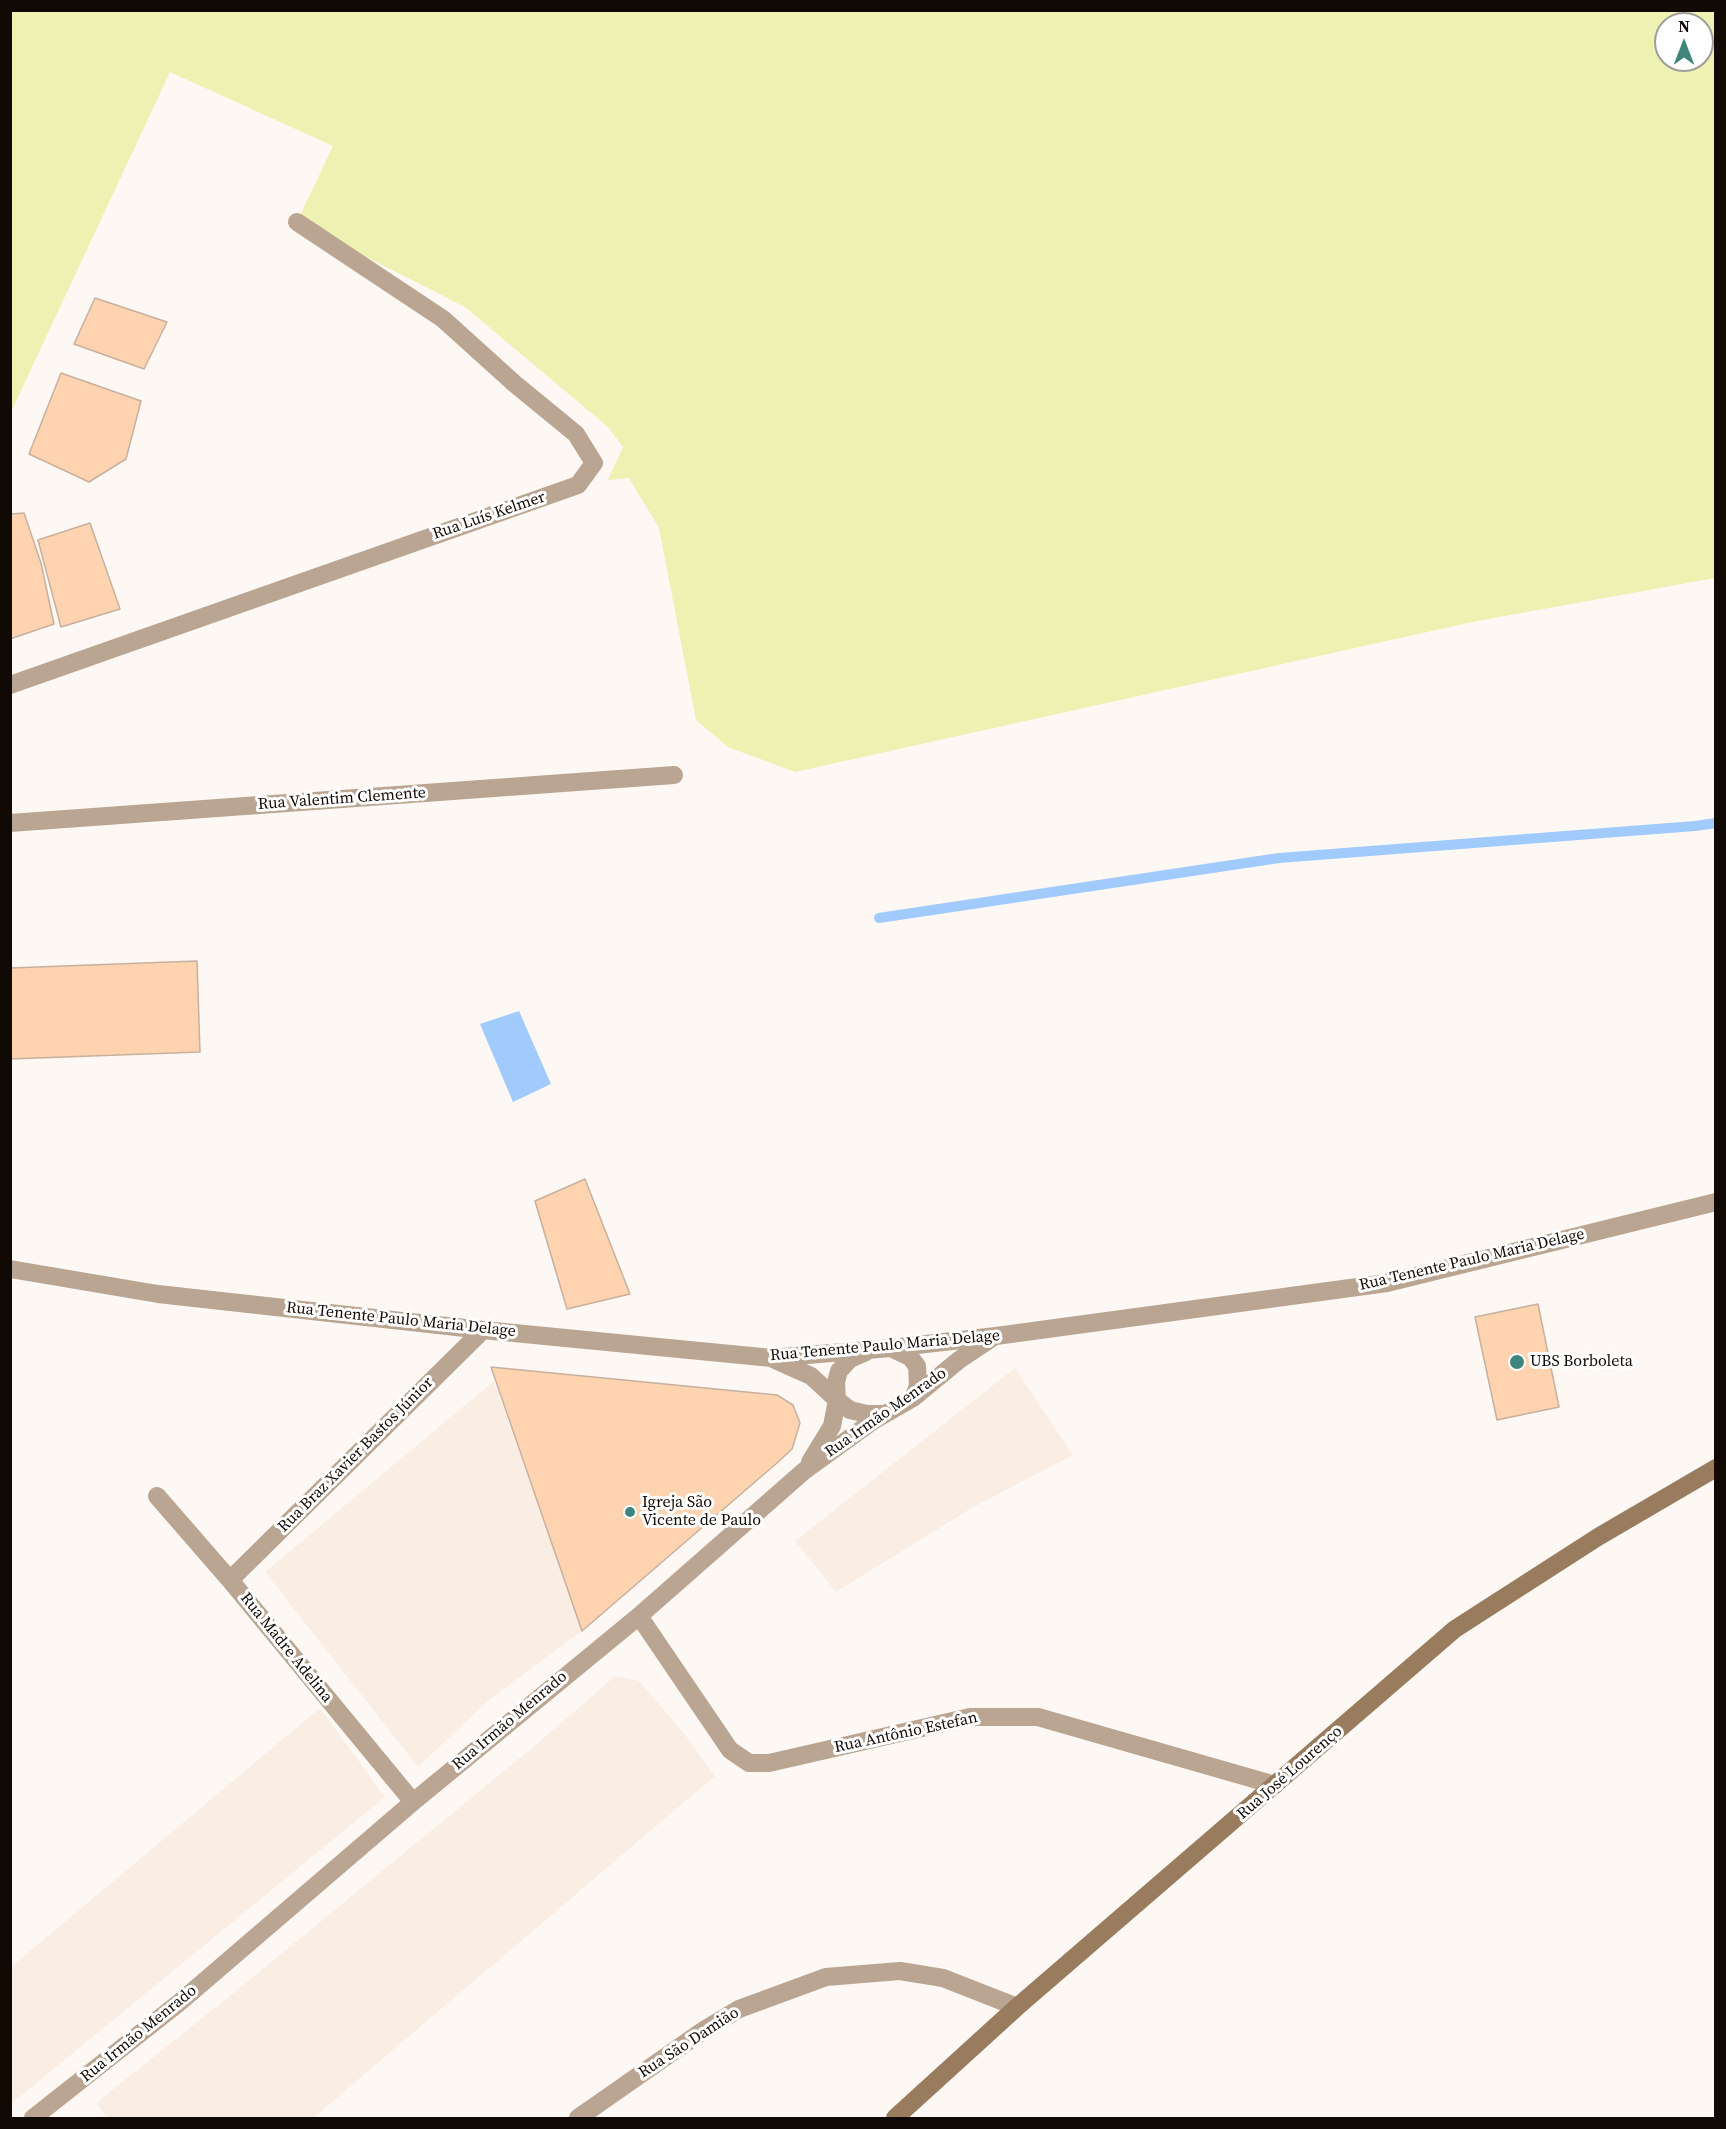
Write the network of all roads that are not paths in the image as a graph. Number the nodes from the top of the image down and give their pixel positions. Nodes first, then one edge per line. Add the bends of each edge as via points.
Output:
1 (297, 222) dead end
2 (10, 685) edge
3 (674, 775) dead end
4 (10, 823) edge
5 (1716, 1202) edge
6 (10, 1269) edge
7 (483, 1330) junction
8 (996, 1336) junction
9 (882, 1348) junction
10 (772, 1358) junction
11 (913, 1398) junction
12 (837, 1400) junction
13 (885, 1414) junction
14 (1716, 1468) edge
15 (804, 1472) junction
16 (157, 1496) dead end
17 (230, 1580) junction
18 (639, 1616) junction
19 (1275, 1785) junction
20 (413, 1802) junction
21 (1017, 2007) junction
22 (33, 2118) edge
23 (578, 2118) edge
24 (895, 2118) edge

1 - 2 street, Rua Luís Kelmer via 443,319 576,434 594,463 578,485
3 - 4 street, Rua Valentim Clemente
5 - 8 street, Rua Tenente Paulo Maria Delage via 1387,1283
6 - 7 street, Rua Tenente Paulo Maria Delage via 158,1294
7 - 10 street, Rua Tenente Paulo Maria Delage
7 - 17 street, Rua Braz Xavier Bastos Júnior
8 - 9 street, Rua Tenente Paulo Maria Delage
8 - 11 street, Rua Irmão Menrado
9 - 10 street, Rua Tenente Paulo Maria Delage
9 - 11 street via 910,1357 917,1366 918,1386
9 - 12 street via 850,1359 838,1371
10 - 12 street via 811,1376
11 - 13 street, Rua Irmão Menrado
12 - 13 street via 850,1410
12 - 15 street via 832,1426
13 - 15 street, Rua Irmão Menrado
14 - 19 street, Rua José Lourenço via 1598,1536 1455,1629
15 - 18 street, Rua Irmão Menrado
16 - 17 street, Rua Madre Adelina
17 - 20 street, Rua Madre Adelina
18 - 19 street, Rua Antônio Estefan via 730,1750 749,1763 970,1717 1038,1717
18 - 20 street, Rua Irmão Menrado
19 - 21 street, Rua José Lourenço
20 - 22 street, Rua Irmão Menrado via 180,2002
21 - 23 street, Rua São Damião via 943,1978 900,1971 826,1977 739,2009
21 - 24 street, Rua José Lourenço

